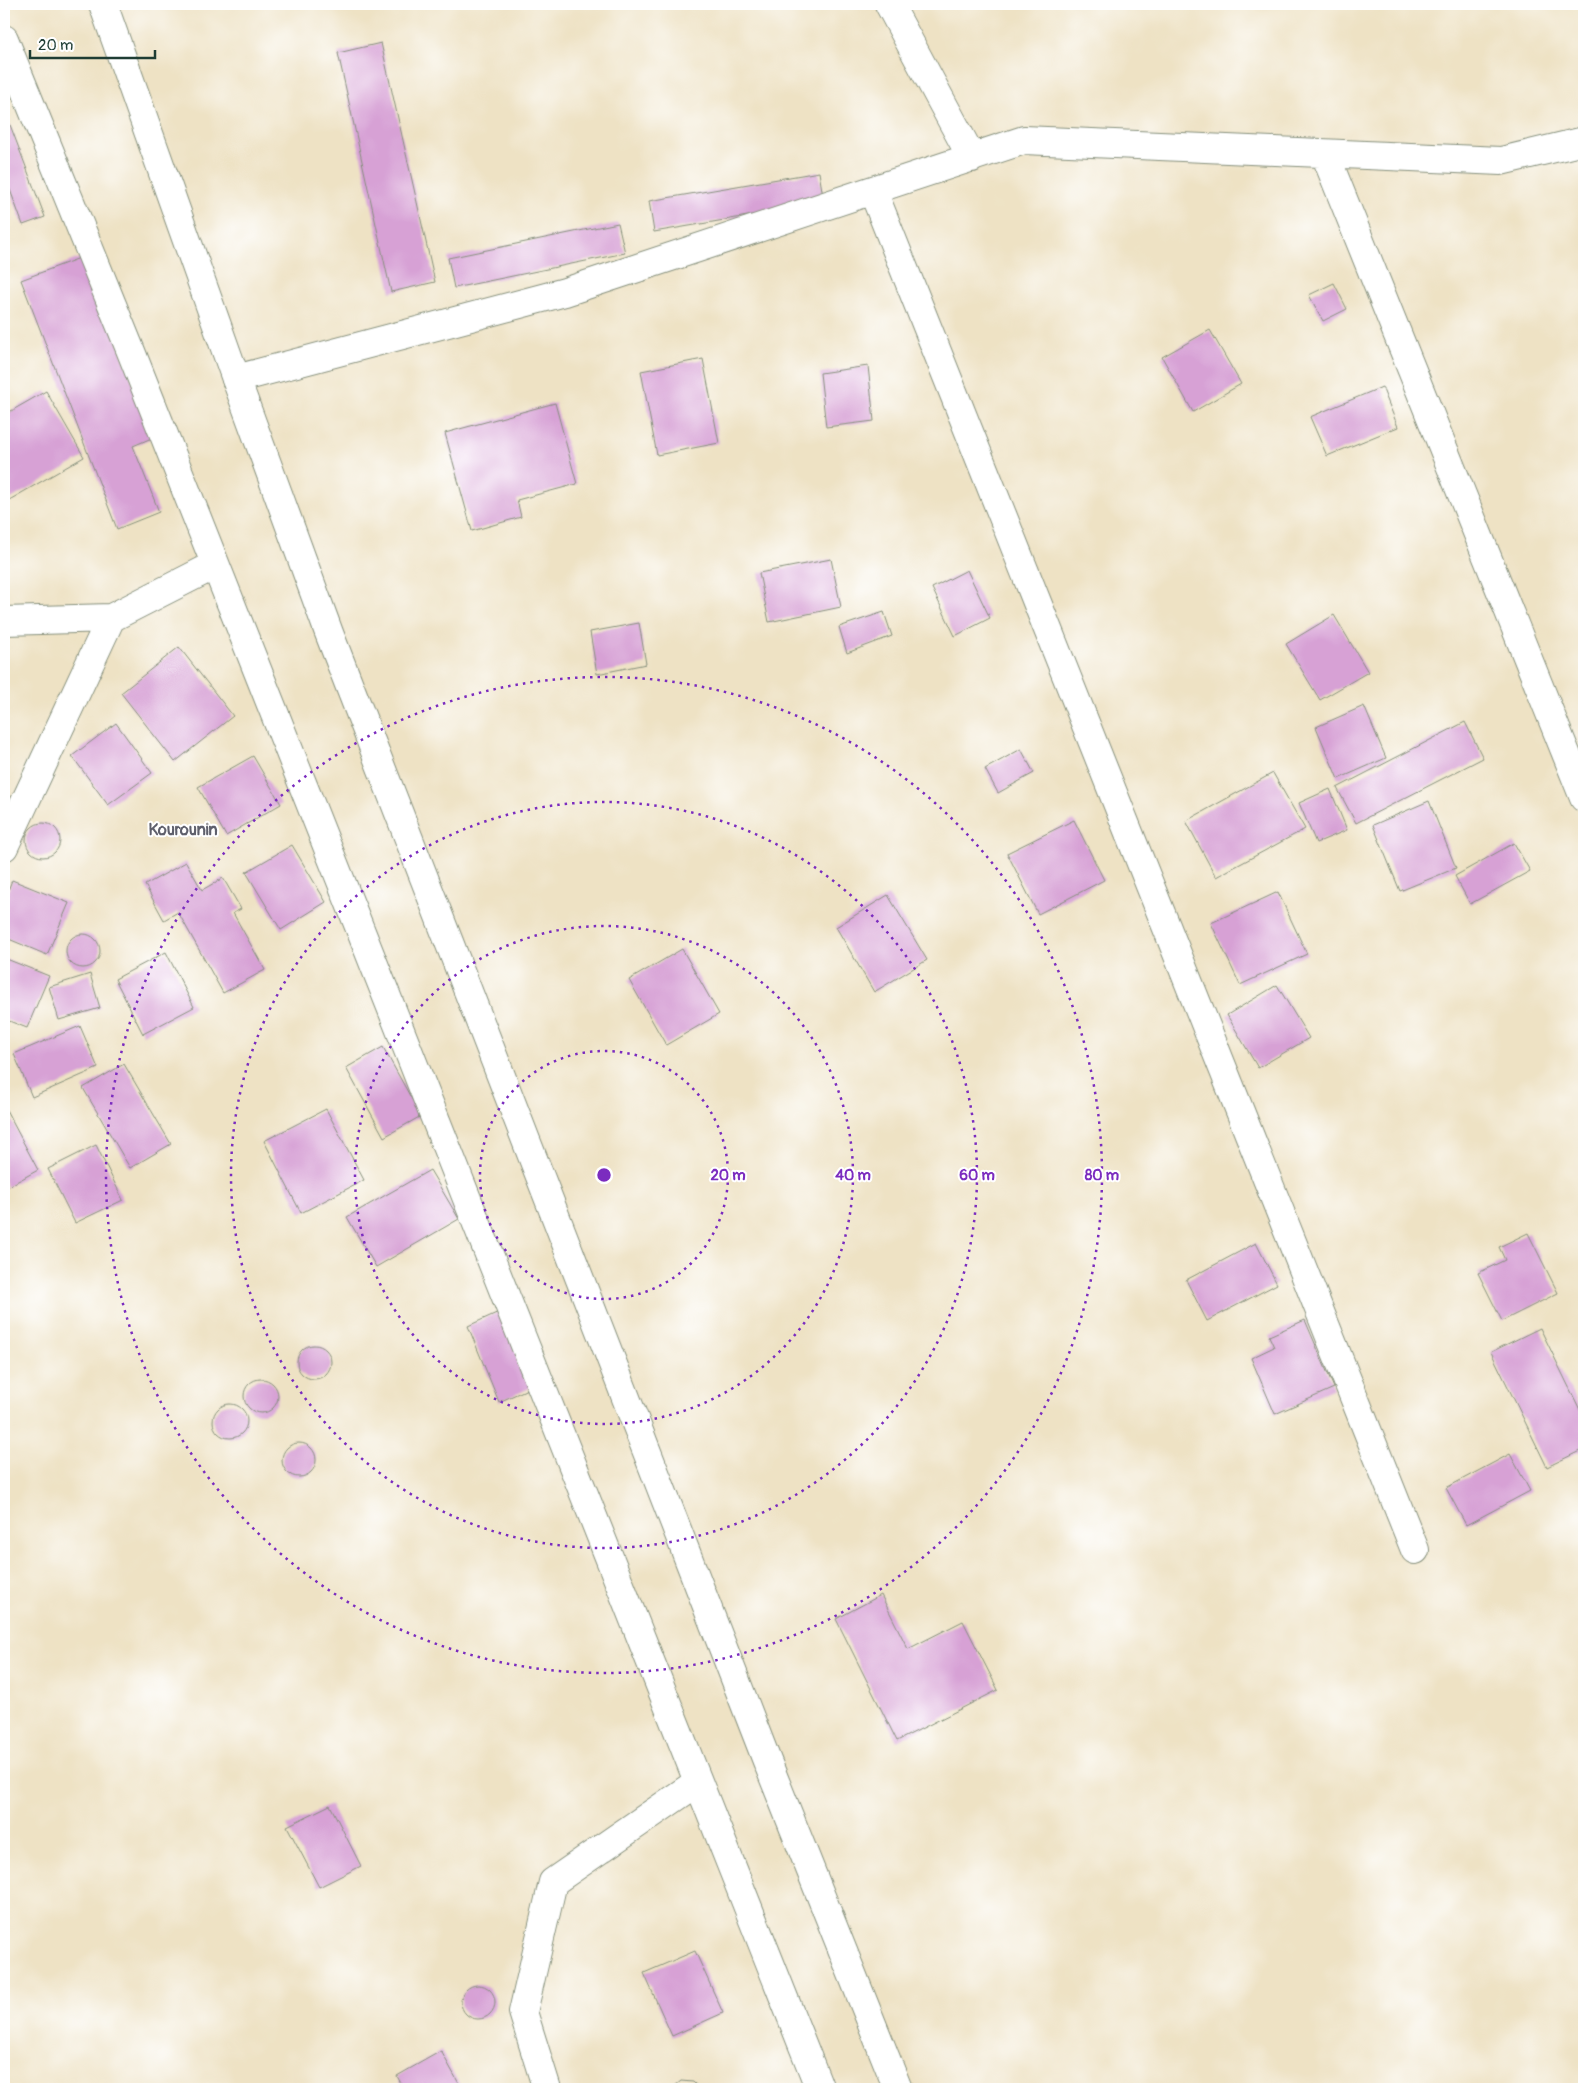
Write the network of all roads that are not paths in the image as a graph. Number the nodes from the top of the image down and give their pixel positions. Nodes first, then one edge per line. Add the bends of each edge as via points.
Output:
1 (103, 4) edge
2 (889, 4) edge
3 (4, 40) edge
4 (1584, 141) edge
5 (1325, 154) junction
6 (972, 158) junction
7 (873, 191) junction
8 (236, 380) junction
9 (215, 565) junction
10 (111, 618) junction
11 (4, 621) edge
12 (1584, 798) edge
13 (4, 847) edge
14 (1415, 1550) dead end
15 (698, 1782) junction
16 (546, 2089) edge
17 (820, 2089) edge
18 (898, 2089) edge

1 - 8 main road
2 - 6 main road
3 - 9 main road
4 - 5 main road via 1501,161
5 - 6 main road via 1024,140
5 - 12 main road
6 - 7 main road
7 - 8 main road via 564,292
7 - 14 main road
8 - 18 main road via 332,642
9 - 10 main road
9 - 15 main road
10 - 11 main road
10 - 13 main road
15 - 16 main road via 553,1882 523,2012
15 - 17 main road

